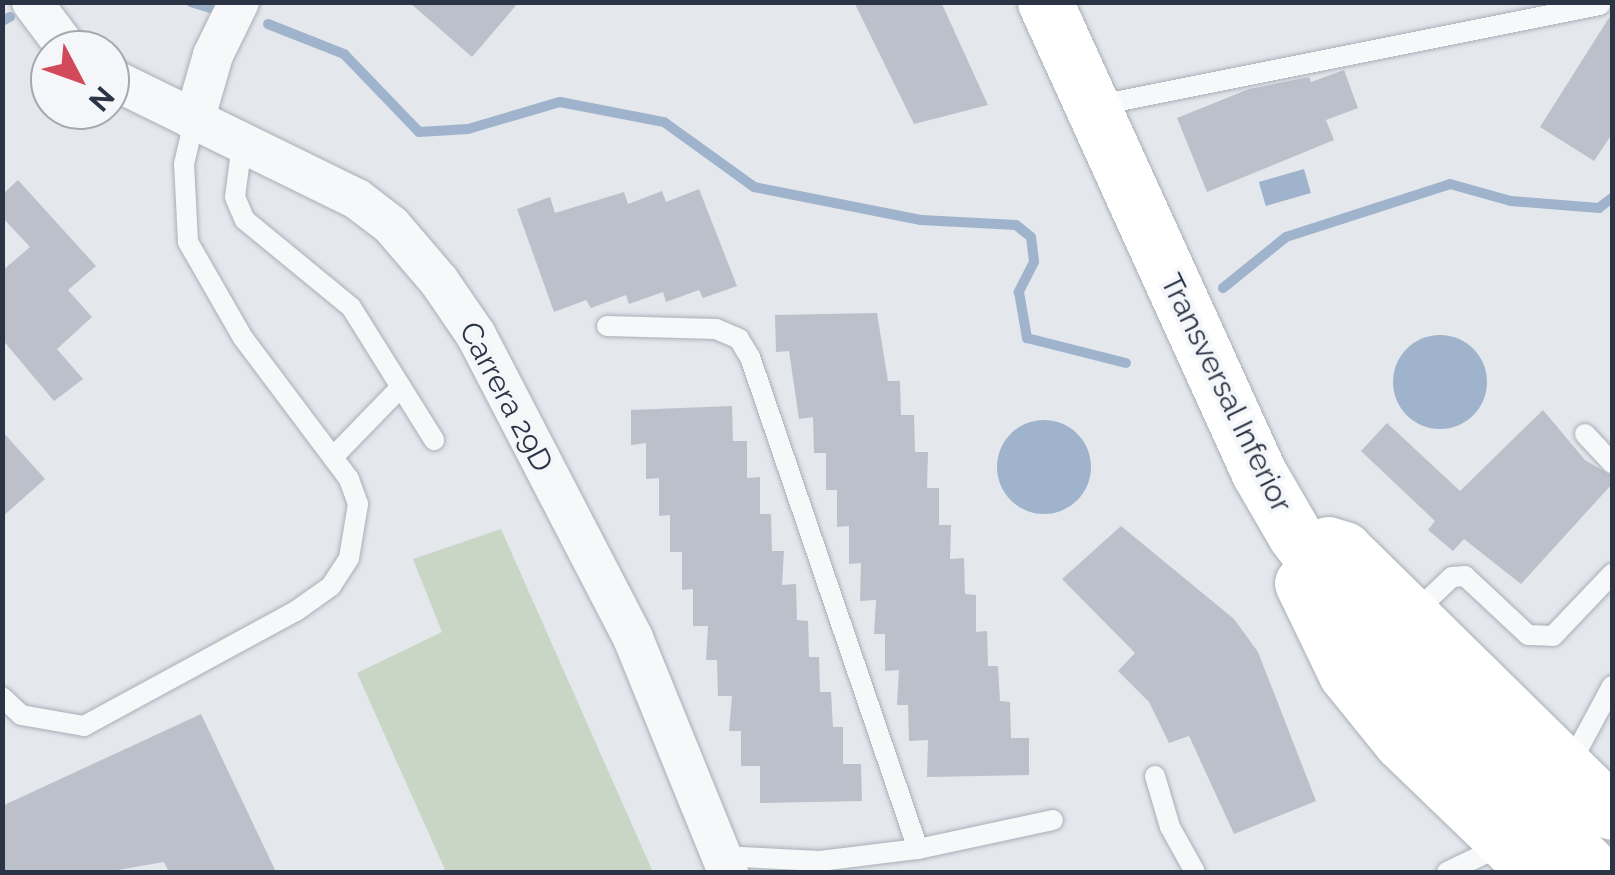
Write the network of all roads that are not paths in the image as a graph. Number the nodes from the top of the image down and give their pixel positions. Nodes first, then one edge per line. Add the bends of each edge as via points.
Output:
1 (32, 2) edge
2 (239, 2) edge
3 (1044, 2) edge
4 (1600, 5) dead end
5 (53, 30) edge
6 (130, 88) edge
7 (1092, 106) junction
8 (194, 121) junction
9 (242, 144) junction
10 (607, 326) dead end
11 (399, 390) junction
12 (1585, 434) dead end
13 (434, 440) dead end
14 (335, 455) junction
15 (1612, 464) edge
16 (1296, 536) junction
17 (1612, 574) edge
18 (1410, 616) junction
19 (1612, 686) edge
20 (2, 698) edge
21 (1606, 712) edge
22 (1568, 768) junction
23 (1155, 776) dead end
24 (1612, 812) edge
25 (1054, 820) dead end
26 (918, 849) junction
27 (1522, 858) edge
28 (725, 864) edge
29 (1195, 872) edge
30 (1448, 872) edge
31 (1596, 872) edge

1 - 5 street
2 - 8 street via 213,54
3 - 7 main road, Transversal Inferior
4 - 7 lane
6 - 8 street, Carrera 29D
7 - 16 main road, Transversal Inferior via 1259,472
8 - 9 street, Carrera 29D
8 - 14 lane via 184,164 188,242 243,338
9 - 11 lane via 235,196 244,220 351,307
9 - 28 street, Carrera 29D via 356,199 392,226 476,335 633,638
10 - 26 lane via 716,329 739,339 750,357
11 - 13 lane
11 - 14 lane
12 - 15 lane
14 - 20 lane via 358,504 348,558 331,586 84,726 21,715
16 - 18 main road via 1344,549
16 - 27 main road via 1304,595 1346,674 1402,742
16 - 31 main road, Transversal Inferior via 1388,658
17 - 18 lane via 1553,636 1528,634 1465,576 1452,577
18 - 22 main road
19 - 21 lane
21 - 22 lane
22 - 24 main road
23 - 29 lane via 1170,827
25 - 26 lane
26 - 28 lane
27 - 30 lane

